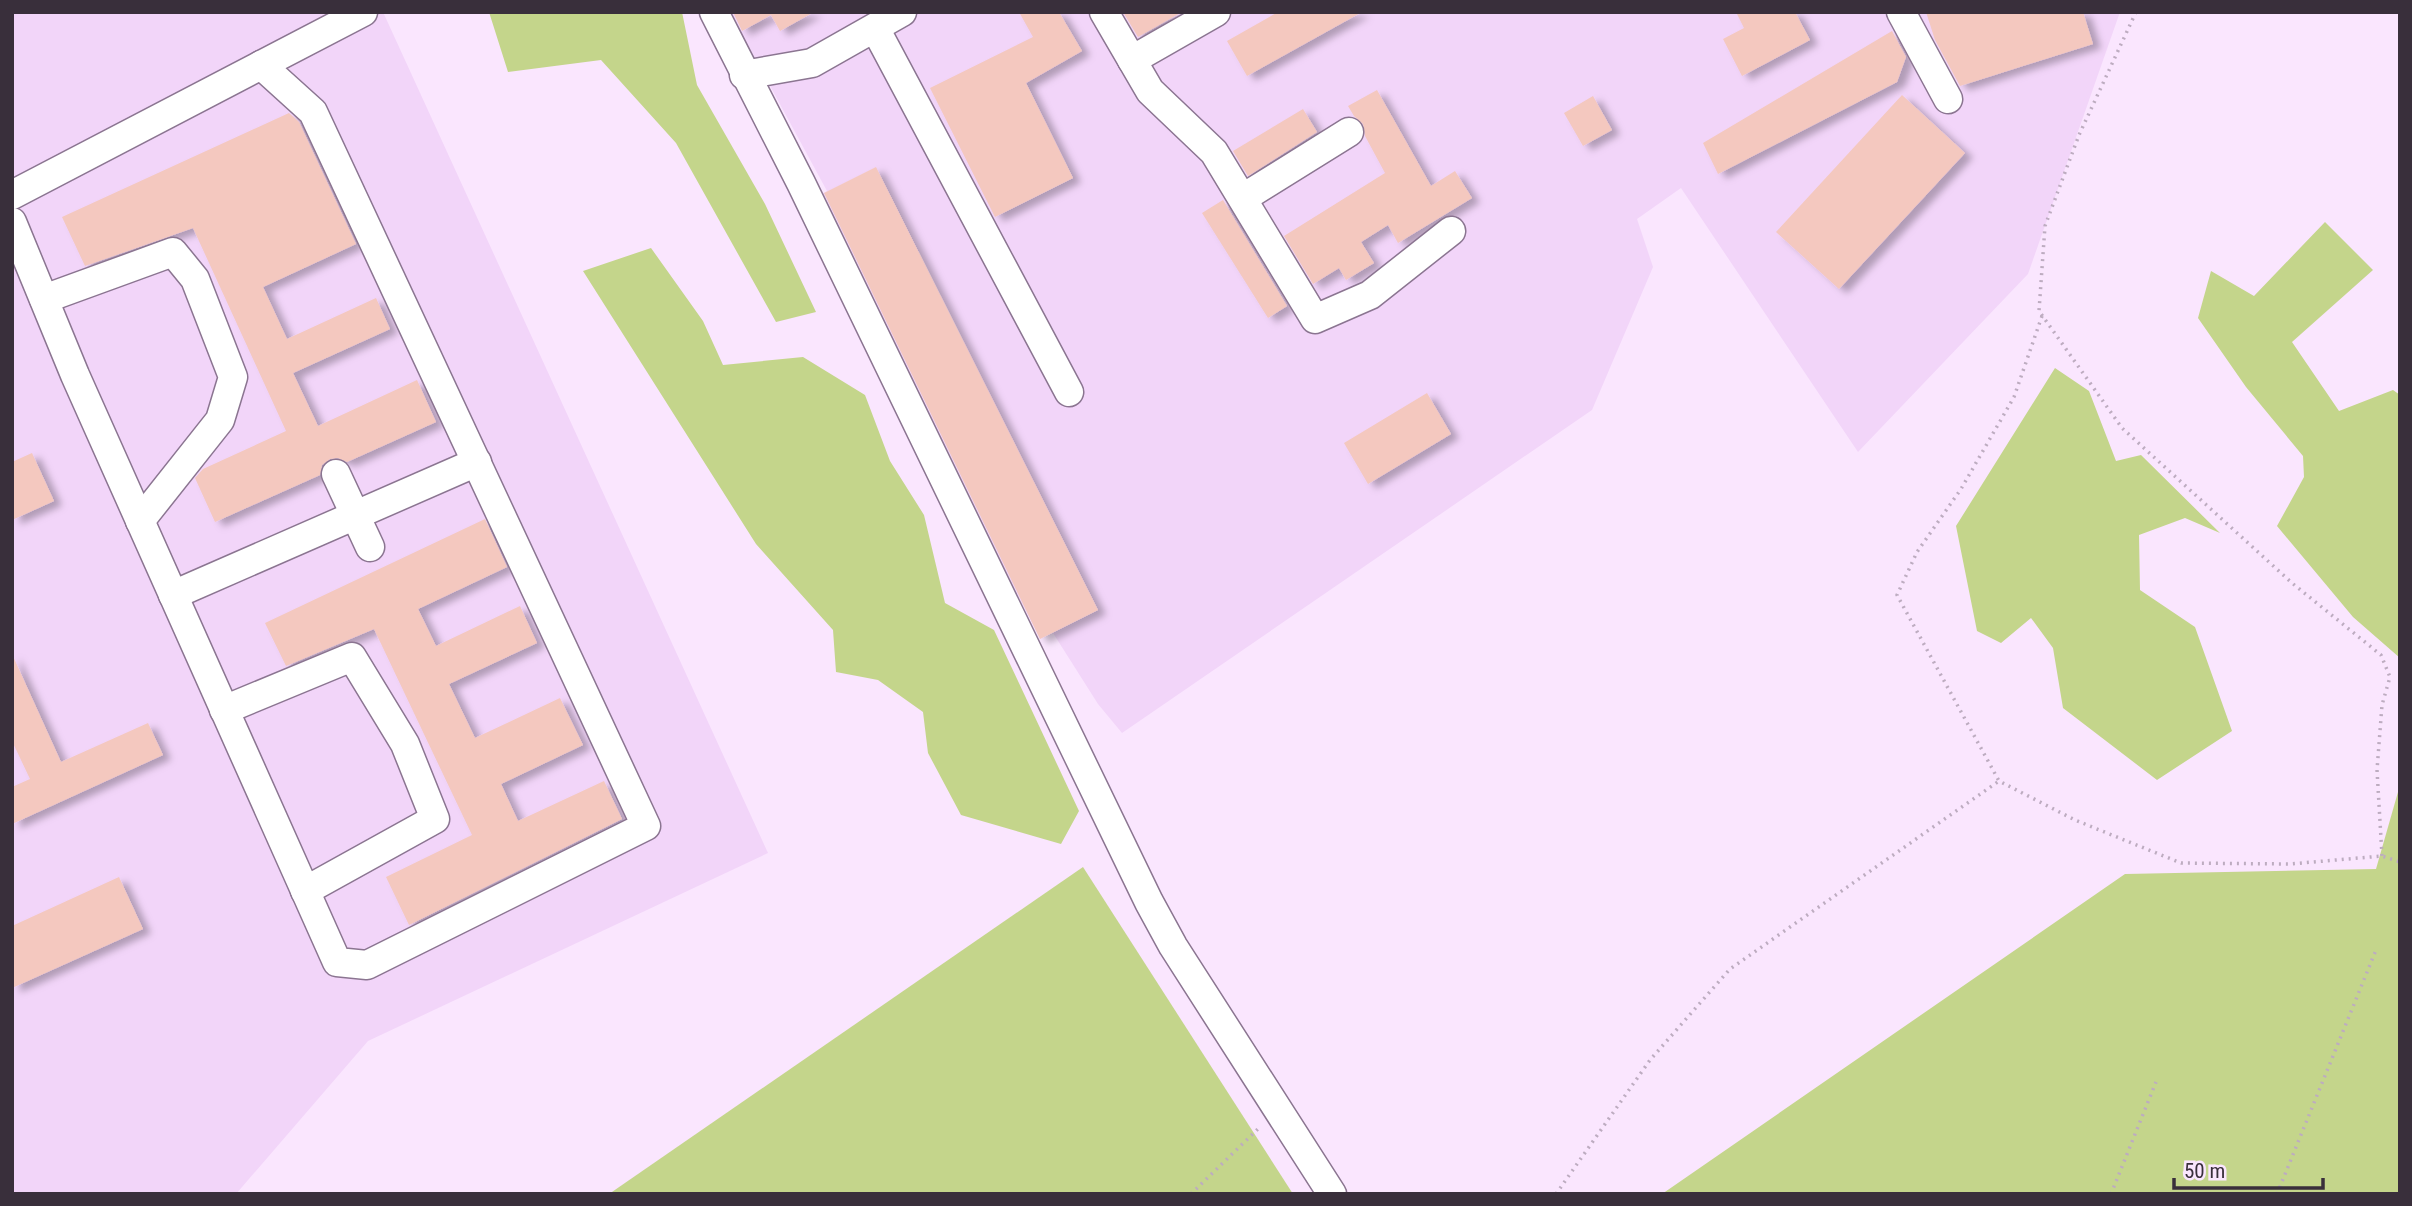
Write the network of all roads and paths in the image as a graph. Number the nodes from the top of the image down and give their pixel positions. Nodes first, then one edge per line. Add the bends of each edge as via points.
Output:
1 (363, 12) edge
2 (714, 12) edge
3 (902, 12) edge
4 (1104, 12) edge
5 (1216, 12) edge
6 (1901, 12) edge
7 (2136, 12) edge
8 (875, 28) junction
9 (1132, 60) junction
10 (261, 65) junction
11 (744, 75) junction
12 (1948, 99) dead end
13 (1349, 132) dead end
14 (12, 195) edge
15 (1242, 198) junction
16 (12, 222) edge
17 (1451, 231) dead end
18 (44, 299) junction
19 (2042, 316) junction
20 (1069, 392) dead end
21 (477, 462) junction
22 (336, 474) dead end
23 (354, 515) junction
24 (140, 521) junction
25 (370, 547) dead end
26 (173, 595) junction
27 (224, 710) junction
28 (1999, 781) junction
29 (2382, 856) junction
30 (2400, 862) edge
31 (305, 891) junction
32 (2376, 950) dead end
33 (2156, 1082) dead end
34 (1278, 1110) junction
35 (1191, 1194) edge
36 (1332, 1194) edge
37 (1556, 1194) edge
38 (2111, 1194) edge
39 (2277, 1194) edge

1 - 10 street
2 - 11 street
3 - 8 street
4 - 9 street
5 - 9 street
6 - 12 street
7 - 19 path via 2079,135 2045,226
8 - 11 street via 812,62
8 - 20 street
9 - 15 street via 1150,91 1214,152
10 - 14 street
10 - 21 street via 313,112
11 - 34 street via 801,183 1149,902
13 - 15 street
15 - 17 street via 1315,319 1370,295
16 - 18 street
18 - 24 street
18 - 24 street via 173,251 195,279 233,377 220,420
19 - 28 path via 2014,397 1961,489 1917,552 1897,595
19 - 29 path via 2122,428 2292,583 2381,655 2390,677 2382,705 2377,770
21 - 23 street
21 - 31 street via 646,826 367,965 337,962
22 - 23 street
23 - 25 street
23 - 26 street
24 - 26 street
26 - 27 street
27 - 31 street
27 - 31 street via 352,657 405,744 435,819
28 - 29 path via 2075,820 2181,863 2290,864
28 - 37 path via 1730,969 1650,1060
29 - 30 path
32 - 39 path
33 - 38 path
34 - 35 path
34 - 36 street

